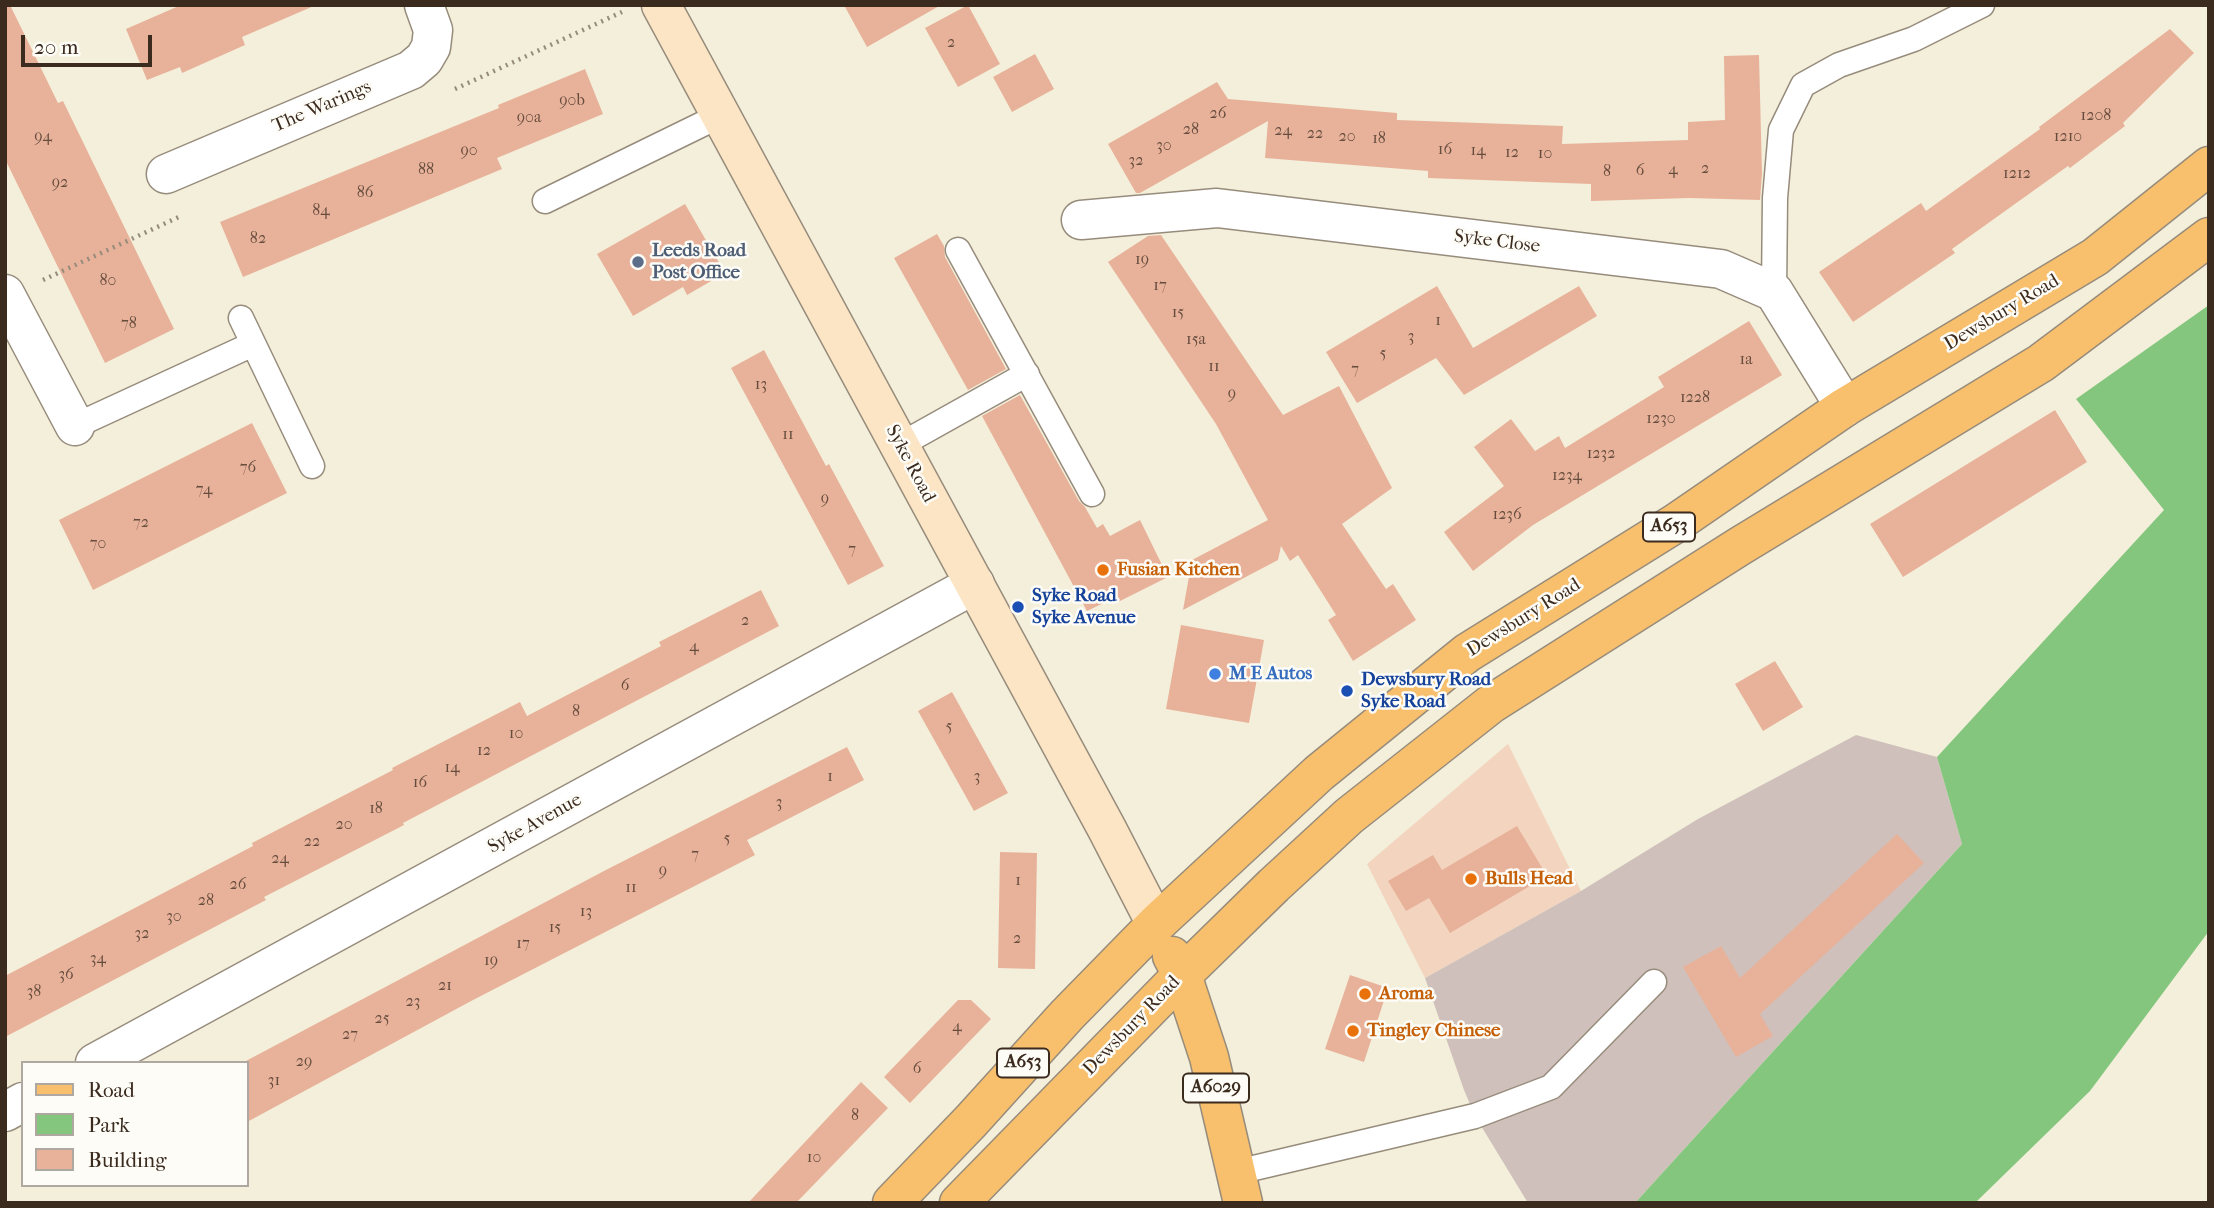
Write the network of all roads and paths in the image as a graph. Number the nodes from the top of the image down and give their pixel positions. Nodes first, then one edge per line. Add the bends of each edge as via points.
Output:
1 (424, 5) edge
2 (661, 5) edge
3 (1982, 5) edge
4 (721, 115) junction
5 (2209, 166) edge
6 (166, 174) dead end
7 (545, 201) dead end
8 (1081, 220) dead end
9 (2209, 237) edge
10 (958, 250) dead end
11 (1774, 292) junction
12 (5, 294) edge
13 (241, 318) dead end
14 (253, 344) junction
15 (1027, 374) junction
16 (1845, 407) junction
17 (75, 426) joint
18 (900, 445) junction
19 (312, 466) dead end
20 (1092, 494) dead end
21 (975, 584) junction
22 (1156, 924) junction
23 (1182, 975) junction
24 (1654, 982) dead end
25 (99, 1061) edge
26 (21, 1103) edge
27 (5, 1112) edge
28 (1240, 1187) edge
29 (892, 1203) edge
30 (959, 1203) edge

1 - 6 street, The Warings via 433,30 431,47 411,70
2 - 4 street, Syke Road
3 - 11 lane via 1914,39 1839,65 1803,85 1780,130
4 - 7 lane
4 - 18 street, Syke Road
5 - 16 main road, Dewsbury Road / A653 via 2095,257
8 - 11 street, Syke Close via 1217,208 1721,269
9 - 23 main road, Dewsbury Road / A653 via 2042,363 1491,704 1349,817
10 - 15 lane
11 - 16 street
12 - 17 street
13 - 14 lane
14 - 17 lane
14 - 19 lane
15 - 18 lane
15 - 20 lane
16 - 22 main road, Dewsbury Road / A653 via 1676,523 1467,653 1319,773
18 - 21 street, Syke Road
21 - 22 street, Syke Road
21 - 25 street, Syke Avenue
22 - 23 main road
22 - 29 main road, Dewsbury Road / A653
23 - 28 main road, A6029 via 1209,1057
23 - 30 main road, Dewsbury Road / A653
24 - 28 lane via 1551,1087 1475,1116
26 - 27 street

